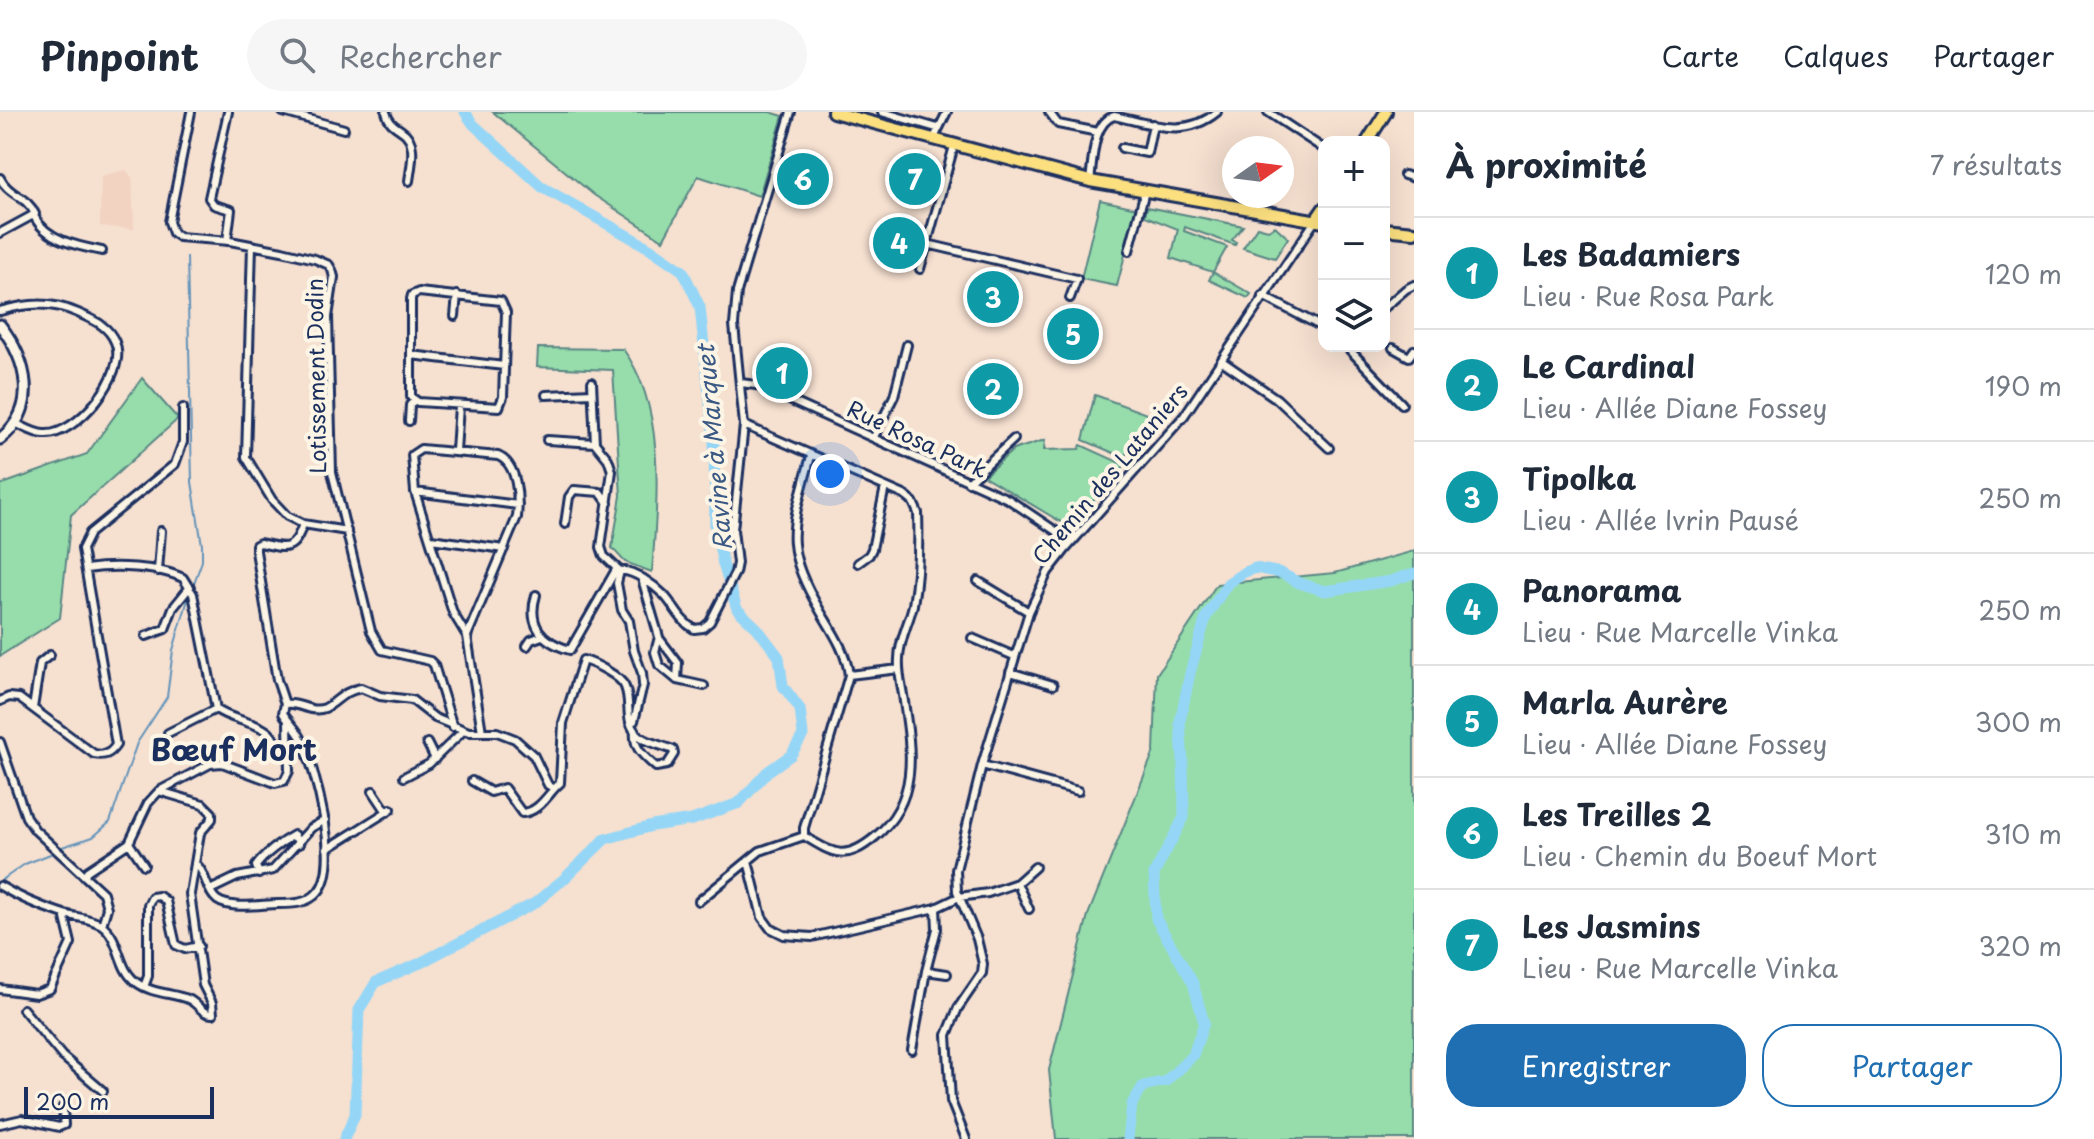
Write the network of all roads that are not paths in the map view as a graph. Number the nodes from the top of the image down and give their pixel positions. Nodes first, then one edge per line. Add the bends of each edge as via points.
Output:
1 (191, 112) edge
2 (228, 112) edge
3 (283, 112) edge
4 (386, 112) edge
5 (791, 112) edge
6 (833, 112) edge
7 (882, 112) edge
8 (947, 112) edge
9 (1049, 112) edge
10 (1217, 112) edge
11 (1268, 112) edge
12 (1386, 112) edge
13 (1109, 115) edge
14 (1153, 124) junction
15 (937, 128) junction
16 (344, 129) dead end
17 (1098, 132) junction
18 (1371, 136) edge
19 (933, 140) junction
20 (1318, 145) edge
21 (954, 146) junction
22 (1122, 148) dead end
23 (1404, 175) dead end
24 (0, 178) edge
25 (1414, 178) edge
26 (409, 181) dead end
27 (1090, 181) junction
28 (1145, 191) junction
29 (34, 216) junction
30 (1318, 222) edge
31 (1318, 223) edge
32 (1390, 230) edge
33 (1414, 232) edge
34 (0, 233) edge
35 (227, 241) junction
36 (927, 244) junction
37 (252, 245) junction
38 (102, 251) dead end
39 (1129, 251) dead end
40 (920, 269) dead end
41 (1414, 285) edge
42 (457, 295) junction
43 (1263, 296) junction
44 (1070, 298) dead end
45 (1390, 303) edge
46 (0, 311) edge
47 (455, 316) dead end
48 (0, 325) edge
49 (1318, 325) edge
50 (907, 345) dead end
51 (1393, 348) dead end
52 (1414, 350) edge
53 (1352, 352) edge
54 (411, 355) junction
55 (1222, 361) junction
56 (504, 366) junction
57 (592, 382) dead end
58 (741, 383) junction
59 (592, 393) junction
60 (546, 395) dead end
61 (414, 401) junction
62 (1402, 404) dead end
63 (459, 406) junction
64 (183, 408) dead end
65 (409, 421) dead end
66 (15, 423) junction
67 (744, 425) junction
68 (874, 437) junction
69 (0, 439) edge
70 (1014, 439) dead end
71 (547, 440) dead end
72 (595, 443) junction
73 (1329, 448) dead end
74 (456, 451) junction
75 (811, 456) junction
76 (968, 482) junction
77 (885, 487) junction
78 (415, 492) junction
79 (608, 503) junction
80 (518, 505) junction
81 (303, 524) junction
82 (565, 524) dead end
83 (161, 531) dead end
84 (347, 531) junction
85 (431, 539) junction
86 (1072, 542) junction
87 (504, 549) junction
88 (858, 563) dead end
89 (86, 569) junction
90 (619, 569) junction
91 (158, 571) junction
92 (642, 579) junction
93 (978, 581) dead end
94 (190, 587) junction
95 (536, 595) dead end
96 (1029, 612) junction
97 (146, 636) dead end
98 (467, 636) junction
99 (542, 636) junction
100 (659, 637) junction
101 (972, 638) dead end
102 (527, 646) dead end
103 (50, 655) dead end
104 (1014, 656) junction
105 (899, 669) junction
106 (1010, 672) junction
107 (849, 675) junction
108 (677, 680) junction
109 (1053, 685) dead end
110 (704, 686) dead end
111 (0, 701) edge
112 (285, 704) junction
113 (33, 708) junction
114 (216, 709) junction
115 (288, 722) junction
116 (630, 723) junction
117 (453, 727) junction
118 (464, 730) junction
119 (635, 731) junction
120 (482, 732) junction
121 (168, 733) dead end
122 (0, 742) edge
123 (427, 743) dead end
124 (289, 759) junction
125 (435, 759) junction
126 (982, 765) junction
127 (404, 777) dead end
128 (472, 781) dead end
129 (553, 788) junction
130 (159, 791) junction
131 (373, 791) dead end
132 (1078, 791) dead end
133 (325, 820) junction
134 (804, 836) junction
135 (129, 843) junction
136 (299, 844) junction
137 (327, 849) junction
138 (748, 861) junction
139 (195, 863) junction
140 (144, 865) dead end
141 (1035, 867) dead end
142 (259, 874) junction
143 (85, 875) junction
144 (1017, 883) junction
145 (0, 886) edge
146 (210, 890) junction
147 (959, 897) junction
148 (699, 901) dead end
149 (107, 908) junction
150 (936, 908) junction
151 (1029, 909) dead end
152 (66, 915) junction
153 (87, 918) junction
154 (102, 925) junction
155 (199, 946) junction
156 (926, 971) junction
157 (947, 974) dead end
158 (144, 987) junction
159 (0, 989) edge
160 (23, 1009) dead end
161 (912, 1050) dead end
162 (103, 1091) dead end
163 (63, 1107) dead end
164 (0, 1124) edge
165 (966, 1139) edge

1 - 35 street via 171,229 179,237
2 - 35 street via 209,198 231,210
3 - 16 street
4 - 26 street via 411,143
5 - 58 street via 737,292 734,325
6 - 19 main road
7 - 15 street
8 - 15 street
9 - 17 street via 1058,124
10 - 14 street via 1189,128
11 - 20 street
12 - 18 main road
13 - 14 street
13 - 17 street
14 - 22 street via 1147,153
15 - 19 street
17 - 27 street
19 - 21 main road
21 - 27 main road
21 - 36 street
23 - 25 street
24 - 29 street via 8,191 31,205
27 - 28 main road
28 - 30 main road
28 - 39 street
29 - 34 street
29 - 38 street via 44,231
31 - 43 street, Chemin des Lataniers
32 - 33 main road
35 - 37 street
36 - 40 street
36 - 44 street via 1077,279
37 - 81 street via 245,448 272,500
37 - 84 street, Lotissement Dodin via 315,259 332,270 330,451
41 - 45 street
42 - 47 street
42 - 54 street via 412,295
42 - 56 street via 504,304
43 - 49 street
43 - 55 street, Chemin des Lataniers
46 - 66 street via 34,303 66,308 107,329 118,353 110,383 82,416 59,432 43,435
48 - 66 main road via 26,376 26,395
50 - 68 street via 894,396
51 - 52 street via 1409,357
53 - 62 street
54 - 56 street
54 - 61 street
55 - 73 street via 1277,399
55 - 86 street, Chemin des Lataniers via 1184,416
56 - 63 street via 503,404
57 - 59 street
58 - 67 street
58 - 68 street, Rue Rosa Park
59 - 60 street
59 - 72 street
61 - 63 street
61 - 65 street
63 - 74 street
64 - 89 street via 183,442 175,464 90,533 82,549
66 - 69 main road
67 - 75 street
67 - 92 street via 733,530 737,563 710,622 694,629
68 - 76 street, Rue Rosa Park
70 - 76 street
71 - 72 street
72 - 79 street via 611,465
74 - 78 street via 414,451
74 - 80 street via 507,461
75 - 77 street
75 - 107 street via 794,517 794,555 840,645
76 - 86 street, Rue Rosa Park via 1008,499
77 - 88 street via 872,549
77 - 105 street via 913,502 918,513 914,599
78 - 80 street
78 - 85 street
79 - 82 street via 600,492 574,490
79 - 90 street via 601,547
80 - 87 street
81 - 84 street
81 - 112 street via 292,546 256,545
83 - 91 street
84 - 117 street, Lotissement Dodin via 376,642 382,650 434,665
85 - 87 street
85 - 98 street via 453,613
86 - 96 street, Chemin des Lataniers via 1048,572
87 - 98 street
89 - 91 street
89 - 113 street via 116,745 103,756 94,754
90 - 92 street
90 - 99 street via 573,648
90 - 116 street via 622,610 643,678
91 - 94 street via 183,578
92 - 100 street
93 - 96 street
94 - 97 street via 165,629
94 - 114 street
95 - 99 street via 532,614
96 - 104 street, Chemin des Lataniers
98 - 120 street
99 - 102 street
100 - 108 street via 678,663
100 - 108 street via 659,665
101 - 104 street
103 - 113 street via 40,663
104 - 106 street, Chemin des Lataniers
105 - 107 street
105 - 134 street via 910,761 908,786 896,817 850,853 832,852
106 - 109 street
106 - 126 street, Chemin des Lataniers
107 - 134 street
108 - 110 street
111 - 113 street via 14,696
112 - 115 street
112 - 117 street via 310,710 326,707 361,688 412,700
114 - 121 street
114 - 124 street via 266,730 279,754
115 - 124 street
115 - 133 street via 304,747
116 - 119 street
116 - 129 street via 620,680 583,660 563,723 560,783
117 - 118 street
118 - 120 street
118 - 125 street
119 - 119 street via 642,755 656,767 667,765 673,750
120 - 129 street via 515,739 534,756
122 - 143 street via 26,817
123 - 125 street
124 - 130 street via 287,777 280,783 216,762
125 - 127 street
126 - 132 street
126 - 147 street, Chemin des Lataniers via 958,857
128 - 129 street via 491,792 504,788 519,812 526,814
130 - 135 street
130 - 139 street via 211,810
131 - 137 street via 389,811
133 - 136 street
133 - 137 street
134 - 138 street via 760,851
135 - 140 street
135 - 143 street
136 - 142 street via 273,870
136 - 142 street via 294,835 286,839 256,866
137 - 146 street via 323,885 306,901 227,904
138 - 148 street
138 - 150 street via 762,917 784,935 812,937
139 - 146 street
139 - 155 street via 190,894
141 - 144 street
142 - 146 street
143 - 149 street via 103,893
144 - 147 street
144 - 151 street
145 - 152 street
147 - 150 street
147 - 165 street, Chemin des Lataniers via 983,964 947,1035 951,1101
149 - 153 street
149 - 154 street
150 - 156 street via 937,929
152 - 153 street
152 - 159 street via 71,943 50,989 36,994
153 - 154 street
154 - 158 street via 131,979
155 - 158 street via 213,1014 189,1000
155 - 158 street via 176,945 166,901 152,897
156 - 157 street
156 - 161 street
160 - 162 street via 62,1056
163 - 164 street via 64,1125 59,1127 22,1119

